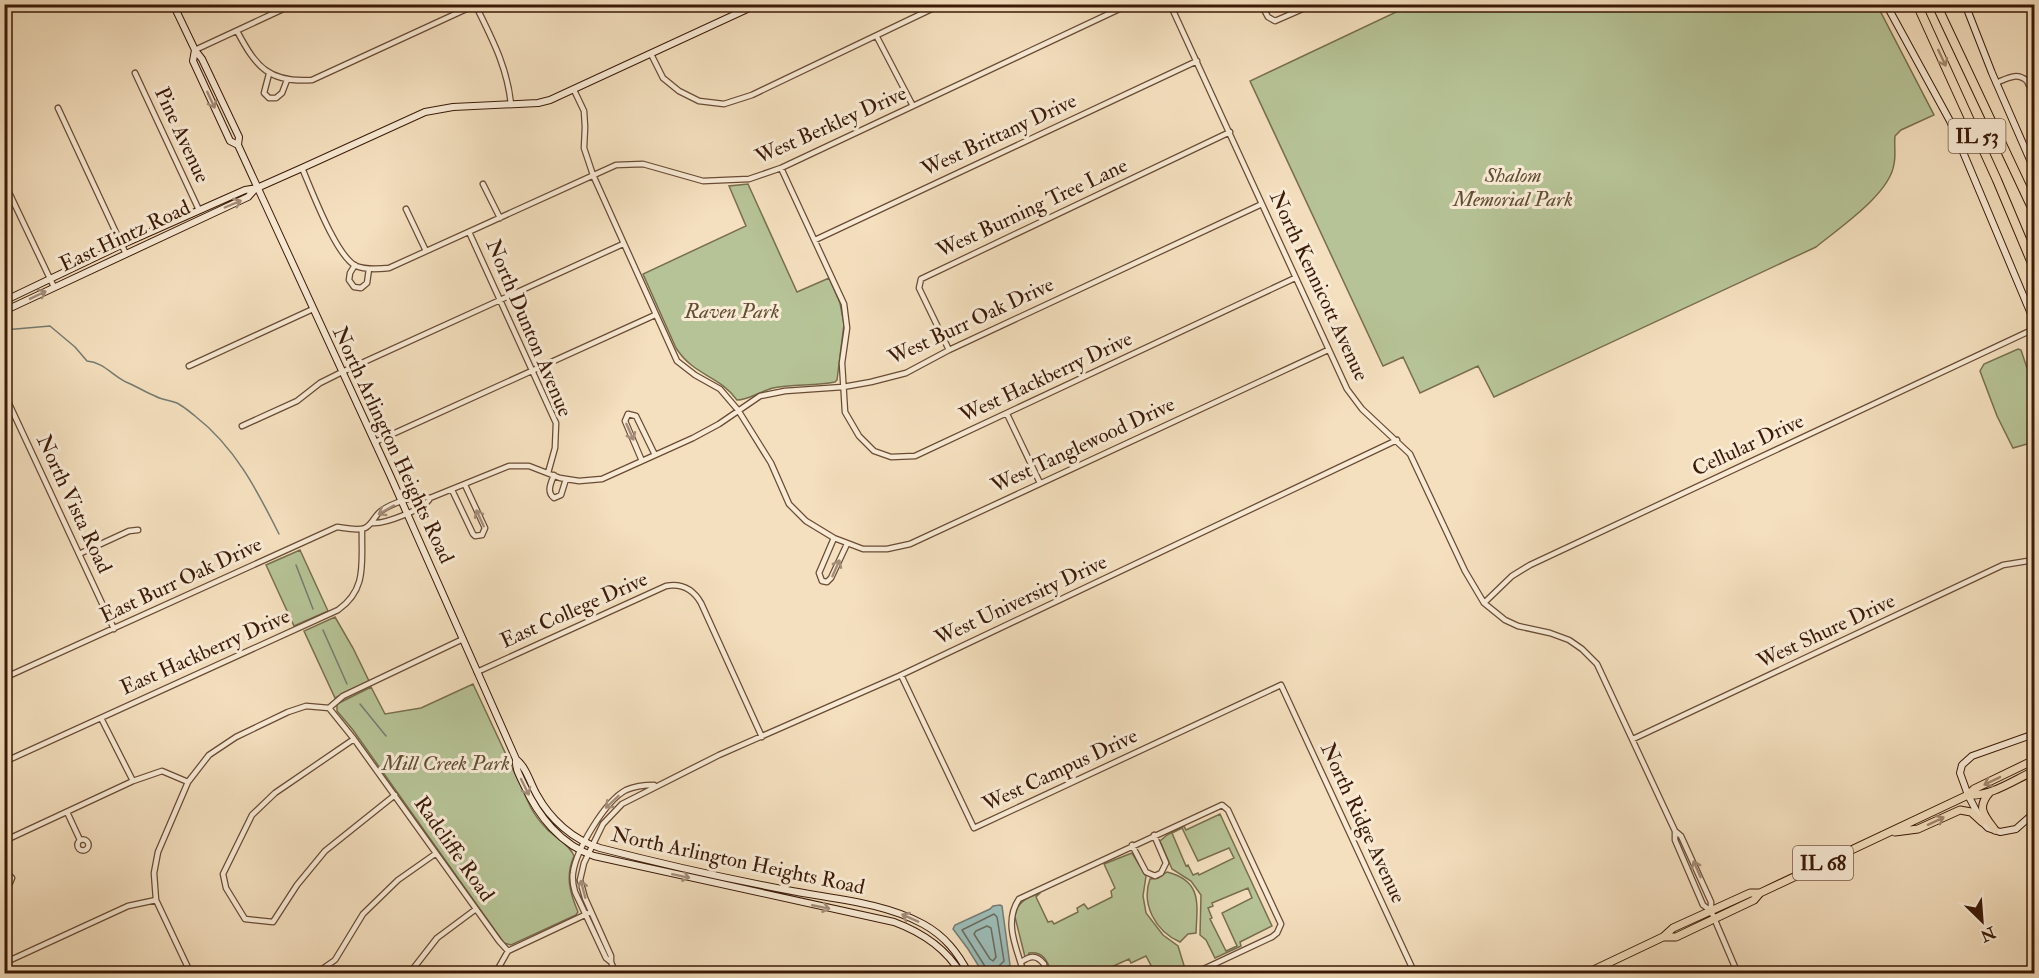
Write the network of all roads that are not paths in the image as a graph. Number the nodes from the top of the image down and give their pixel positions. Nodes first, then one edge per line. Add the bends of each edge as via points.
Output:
1 (173, 4) edge
2 (294, 4) edge
3 (758, 4) edge
4 (942, 4) edge
5 (1130, 4) edge
6 (1170, 4) edge
7 (1261, 4) edge
8 (1314, 4) edge
9 (1886, 4) edge
10 (1917, 4) edge
11 (1936, 4) edge
12 (1965, 4) edge
13 (475, 5) edge
14 (237, 31) junction
15 (877, 37) junction
16 (195, 50) junction
17 (651, 54) junction
18 (1197, 61) junction
19 (135, 73) dead end
20 (268, 74) junction
21 (2034, 78) edge
22 (287, 80) junction
23 (2028, 81) junction
24 (1996, 83) junction
25 (574, 90) junction
26 (2034, 96) edge
27 (512, 104) junction
28 (913, 106) junction
29 (58, 108) dead end
30 (1230, 132) junction
31 (302, 168) junction
32 (781, 168) junction
33 (2034, 169) edge
34 (592, 175) junction
35 (4, 182) edge
36 (483, 184) dead end
37 (257, 188) junction
38 (1262, 204) junction
39 (406, 209) dead end
40 (199, 210) junction
41 (2034, 212) edge
42 (500, 218) junction
43 (469, 232) junction
44 (815, 240) junction
45 (623, 244) junction
46 (121, 245) junction
47 (426, 250) junction
48 (126, 254) junction
49 (355, 265) junction
50 (2034, 268) edge
51 (369, 269) junction
52 (1295, 278) junction
53 (50, 279) junction
54 (54, 287) junction
55 (501, 300) junction
56 (4, 301) edge
57 (313, 309) junction
58 (4, 311) edge
59 (655, 315) junction
60 (2034, 321) edge
61 (2034, 329) edge
62 (949, 350) junction
63 (1328, 350) junction
64 (189, 366) dead end
65 (533, 371) junction
66 (342, 372) junction
67 (843, 387) junction
68 (4, 393) edge
69 (738, 410) junction
70 (1007, 414) junction
71 (242, 426) dead end
72 (1397, 440) junction
73 (375, 442) junction
74 (655, 455) junction
75 (642, 461) junction
76 (548, 472) junction
77 (554, 475) junction
78 (566, 479) junction
79 (1040, 483) junction
80 (465, 485) junction
81 (452, 490) junction
82 (430, 498) junction
83 (403, 502) junction
84 (408, 513) junction
85 (373, 523) junction
86 (362, 529) junction
87 (138, 530) dead end
88 (834, 538) junction
89 (847, 544) junction
90 (79, 554) junction
91 (2034, 560) edge
92 (1484, 603) junction
93 (114, 629) junction
94 (463, 639) junction
95 (477, 672) junction
96 (901, 675) junction
97 (4, 678) edge
98 (1281, 685) joint
99 (329, 708) junction
100 (101, 718) junction
101 (2034, 734) edge
102 (762, 737) junction
103 (354, 739) junction
104 (1633, 740) junction
105 (516, 759) junction
106 (2034, 760) edge
107 (4, 762) edge
108 (2034, 771) edge
109 (133, 781) junction
110 (188, 782) junction
111 (657, 785) junction
112 (1990, 792) junction
113 (395, 795) junction
114 (1968, 795) junction
115 (67, 812) junction
116 (2034, 813) edge
117 (1982, 822) junction
118 (1995, 830) junction
119 (1675, 831) junction
120 (1886, 833) junction
121 (1154, 835) junction
122 (80, 840) dead end
123 (4, 841) edge
124 (585, 843) junction
125 (1132, 845) junction
126 (593, 846) junction
127 (581, 851) junction
128 (435, 854) junction
129 (589, 855) junction
130 (4, 874) edge
131 (4, 884) edge
132 (1760, 893) junction
133 (156, 900) junction
134 (476, 909) junction
135 (1711, 911) junction
136 (591, 912) junction
137 (585, 915) junction
138 (1714, 919) junction
139 (1663, 937) junction
140 (508, 951) junction
141 (611, 962) junction
142 (1021, 962) junction
143 (4, 963) edge
144 (191, 974) edge
145 (315, 974) edge
146 (410, 974) edge
147 (495, 974) edge
148 (616, 974) edge
149 (961, 974) edge
150 (969, 974) edge
151 (1024, 974) edge
152 (1045, 974) edge
153 (1193, 974) edge
154 (1415, 974) edge
155 (1586, 974) edge
156 (1738, 974) edge

1 - 16 main road, North Arlington Heights Road
2 - 14 street
3 - 17 main road, East Hintz Road
4 - 15 street
5 - 28 street, West Berkley Drive
6 - 18 street, North Kennicott Avenue
7 - 8 street via 1271,20 1280,20
9 - 60 main road via 1950,121
10 -> 50 highway, IL 53
11 - 41 highway, IL 53
12 - 24 main road
13 - 22 street via 312,80
13 - 27 street via 502,59
14 - 16 street
14 - 20 street via 249,54
15 - 17 street via 724,104 699,101 679,91 663,78
15 - 28 street
16 - 37 main road, North Arlington Heights Road via 239,137 238,145
17 - 25 main road, East Hintz Road
18 - 30 street, North Kennicott Avenue
18 - 44 street, West Brittany Drive
19 - 40 street, Pine Avenue
20 - 22 street
20 - 22 street via 264,93 269,98 282,93
21 - 23 street
23 - 24 street via 2016,75
23 - 26 street
24 - 33 main road
25 - 27 main road, East Hintz Road via 544,102
25 - 34 street, West Tanglewood Drive via 584,111 584,148
27 - 31 main road, East Hintz Road via 425,112
28 - 32 street, West Berkley Drive
29 - 46 street
30 - 38 street, North Kennicott Avenue
30 - 62 street, West Burning Tree Lane via 921,279 919,288
31 - 37 main road, East Hintz Road
31 - 49 street via 341,252
32 - 34 street, West Berkley Drive via 749,179 703,181 643,164 616,165
32 - 44 street, West Hackberry Drive
34 - 42 street, West Berkley Drive
34 - 45 street, West Tanglewood Drive
35 - 53 street
36 - 42 street
37 - 40 main road, East Hintz Road
48 -> 37 main road, East Hintz Road via 248,197
37 - 57 main road, North Arlington Heights Road
38 - 52 street, North Kennicott Avenue
38 - 62 street, West Burr Oak Drive
39 - 47 street
40 - 46 main road, East Hintz Road
42 - 43 street, West Berkley Drive
43 - 47 street, West Berkley Drive
43 - 55 street, North Dunton Avenue
44 - 67 street, West Hackberry Drive via 844,304 848,328 842,363
45 - 55 street
45 - 59 street, West Tanglewood Drive
46 - 48 street
46 - 53 main road, East Hintz Road
47 - 51 street, West Berkley Drive via 388,268
48 - 54 main road, East Hintz Road
49 - 51 street
49 - 51 street via 349,280 354,287 361,288 367,283
52 - 63 street, North Kennicott Avenue
52 - 70 street, West Hackberry Drive
53 - 54 street
53 - 56 main road, East Hintz Road
58 -> 54 main road, East Hintz Road
55 - 65 street, North Dunton Avenue
55 - 66 street
57 - 64 street
57 - 66 main road, North Arlington Heights Road
59 - 65 street
59 - 69 street, West Tanglewood Drive via 677,361 720,389
61 - 92 street, Cellular Drive via 1530,565
62 - 67 street, West Burr Oak Drive via 906,373
63 - 72 street, North Kennicott Avenue via 1347,389 1362,409
63 - 79 street, West Tanglewood Drive
65 - 73 street
65 - 76 street, North Dunton Avenue via 556,423 555,448
66 - 71 street via 297,401
66 - 73 main road, North Arlington Heights Road
67 - 69 street, West Burr Oak Drive via 760,396
67 - 70 street, West Hackberry Drive via 845,412 859,436 874,451 891,457 915,456
68 - 90 street, North Vista Road
69 - 74 street, West Burr Oak Drive via 702,434
69 - 88 street, West Tanglewood Drive via 771,464 789,504 806,521
70 - 79 street
72 - 92 street, North Kennicott Avenue via 1410,454
72 - 96 street, West University Drive
73 - 83 main road, North Arlington Heights Road
74 - 75 street, West Burr Oak Drive
74 -> 75 street via 636,416 628,414 625,421
75 - 78 street, West Burr Oak Drive via 602,479
76 - 77 street, West Burr Oak Drive
76 - 80 street, East Burr Oak Drive via 529,466 509,466
77 - 78 street, West Burr Oak Drive
77 - 78 street via 549,490 554,498 561,495
79 - 89 street, West Tanglewood Drive via 910,544 863,549
80 - 81 street, East Burr Oak Drive
81 -> 80 street via 473,534 480,536 485,528
81 - 82 street, East Burr Oak Drive
82 - 83 street, East Burr Oak Drive
82 - 84 street, East Burr Oak Drive via 426,505
83 - 84 main road, North Arlington Heights Road
83 -> 85 street, East Burr Oak Drive via 382,510
84 - 85 street, East Burr Oak Drive via 381,524
84 - 94 main road, North Arlington Heights Road
85 - 86 street, East Burr Oak Drive
86 - 93 street, East Burr Oak Drive via 337,527
86 - 100 street, East Hackberry Drive via 360,584 346,605
87 - 90 street
88 - 89 street, West Tanglewood Drive
88 -> 89 street via 819,573 822,581 831,578
90 - 93 street, North Vista Road
91 - 104 street, West Shure Drive via 2003,565
92 - 104 street, North Kennicott Avenue via 1522,628 1564,638 1586,652 1601,671
93 - 97 street, East Burr Oak Drive
94 - 95 main road, North Arlington Heights Road
94 - 99 street via 343,696
95 - 102 street, East College Drive via 666,586 685,587 701,603
95 - 105 main road, North Arlington Heights Road
96 - 98 street, West Campus Drive via 974,828
96 - 102 street, West University Drive
98 - 154 street, North Ridge Avenue
99 - 103 street, Radcliffe Road
99 - 110 street via 306,706 236,737 209,755
100 - 107 street, East Hackberry Drive
100 - 109 street
101 - 114 main road via 1966,759 1960,773
102 - 111 street, West University Drive
103 - 113 street, Radcliffe Road
103 - 113 street via 275,793 252,814 223,874 226,888 245,919 273,922 325,851
104 - 119 street, North Kennicott Avenue
105 - 124 main road, North Arlington Heights Road via 523,764 537,795 553,816
105 -> 127 main road, North Arlington Heights Road via 515,768 536,809
106 -> 114 main road, IL 68
108 - 112 main road, IL 68
109 - 110 street via 162,771
109 - 115 street
110 - 133 street via 158,852 154,873
111 -> 124 street via 627,790 609,802
111 - 126 street via 612,812
112 - 114 main road, IL 68
112 - 118 main road via 1982,803 1983,813
113 - 128 street, Radcliffe Road
114 - 117 main road
114 - 120 main road, IL 68
115 - 122 street
115 - 123 street
116 - 118 main road via 2016,829
117 - 118 main road
120 -> 117 main road via 1918,829 1960,810 1971,812
135 -> 119 street, North Kennicott Avenue via 1711,902 1681,836
119 - 135 street, North Kennicott Avenue via 1675,840 1703,905
120 - 132 main road, IL 68
121 - 125 street
121 - 125 street via 1166,863 1155,876 1146,872
121 - 153 street via 1222,805 1228,810 1281,924 1272,937
124 - 126 main road, North Arlington Heights Road
124 - 127 street
125 - 142 street via 1019,899 1010,926
126 - 129 street
150 -> 126 main road, North Arlington Heights Road via 957,952 941,937 902,914
127 - 129 main road, North Arlington Heights Road
127 - 137 street via 573,882
128 - 134 street, Radcliffe Road
128 - 145 street via 398,880 363,914 335,960
136 -> 129 street via 580,887
129 -> 149 main road, North Arlington Heights Road via 894,922 930,940 949,956
130 - 131 street via 12,880
132 - 135 main road, IL 68 via 1750,893
132 - 138 main road, IL 68 via 1754,900
133 - 143 street via 128,906
133 - 144 street
134 - 140 street, Radcliffe Road
134 - 146 street via 436,938
135 - 138 street, North Kennicott Avenue
135 - 139 main road, IL 68 via 1673,928
136 - 137 street
136 - 141 street
137 - 140 street
137 - 141 street
138 - 139 main road, IL 68 via 1676,937
138 - 156 street, North Kennicott Avenue
139 - 155 main road, IL 68
140 - 147 street
141 - 148 street
142 - 151 street
142 - 152 street via 1035,957 1044,964

